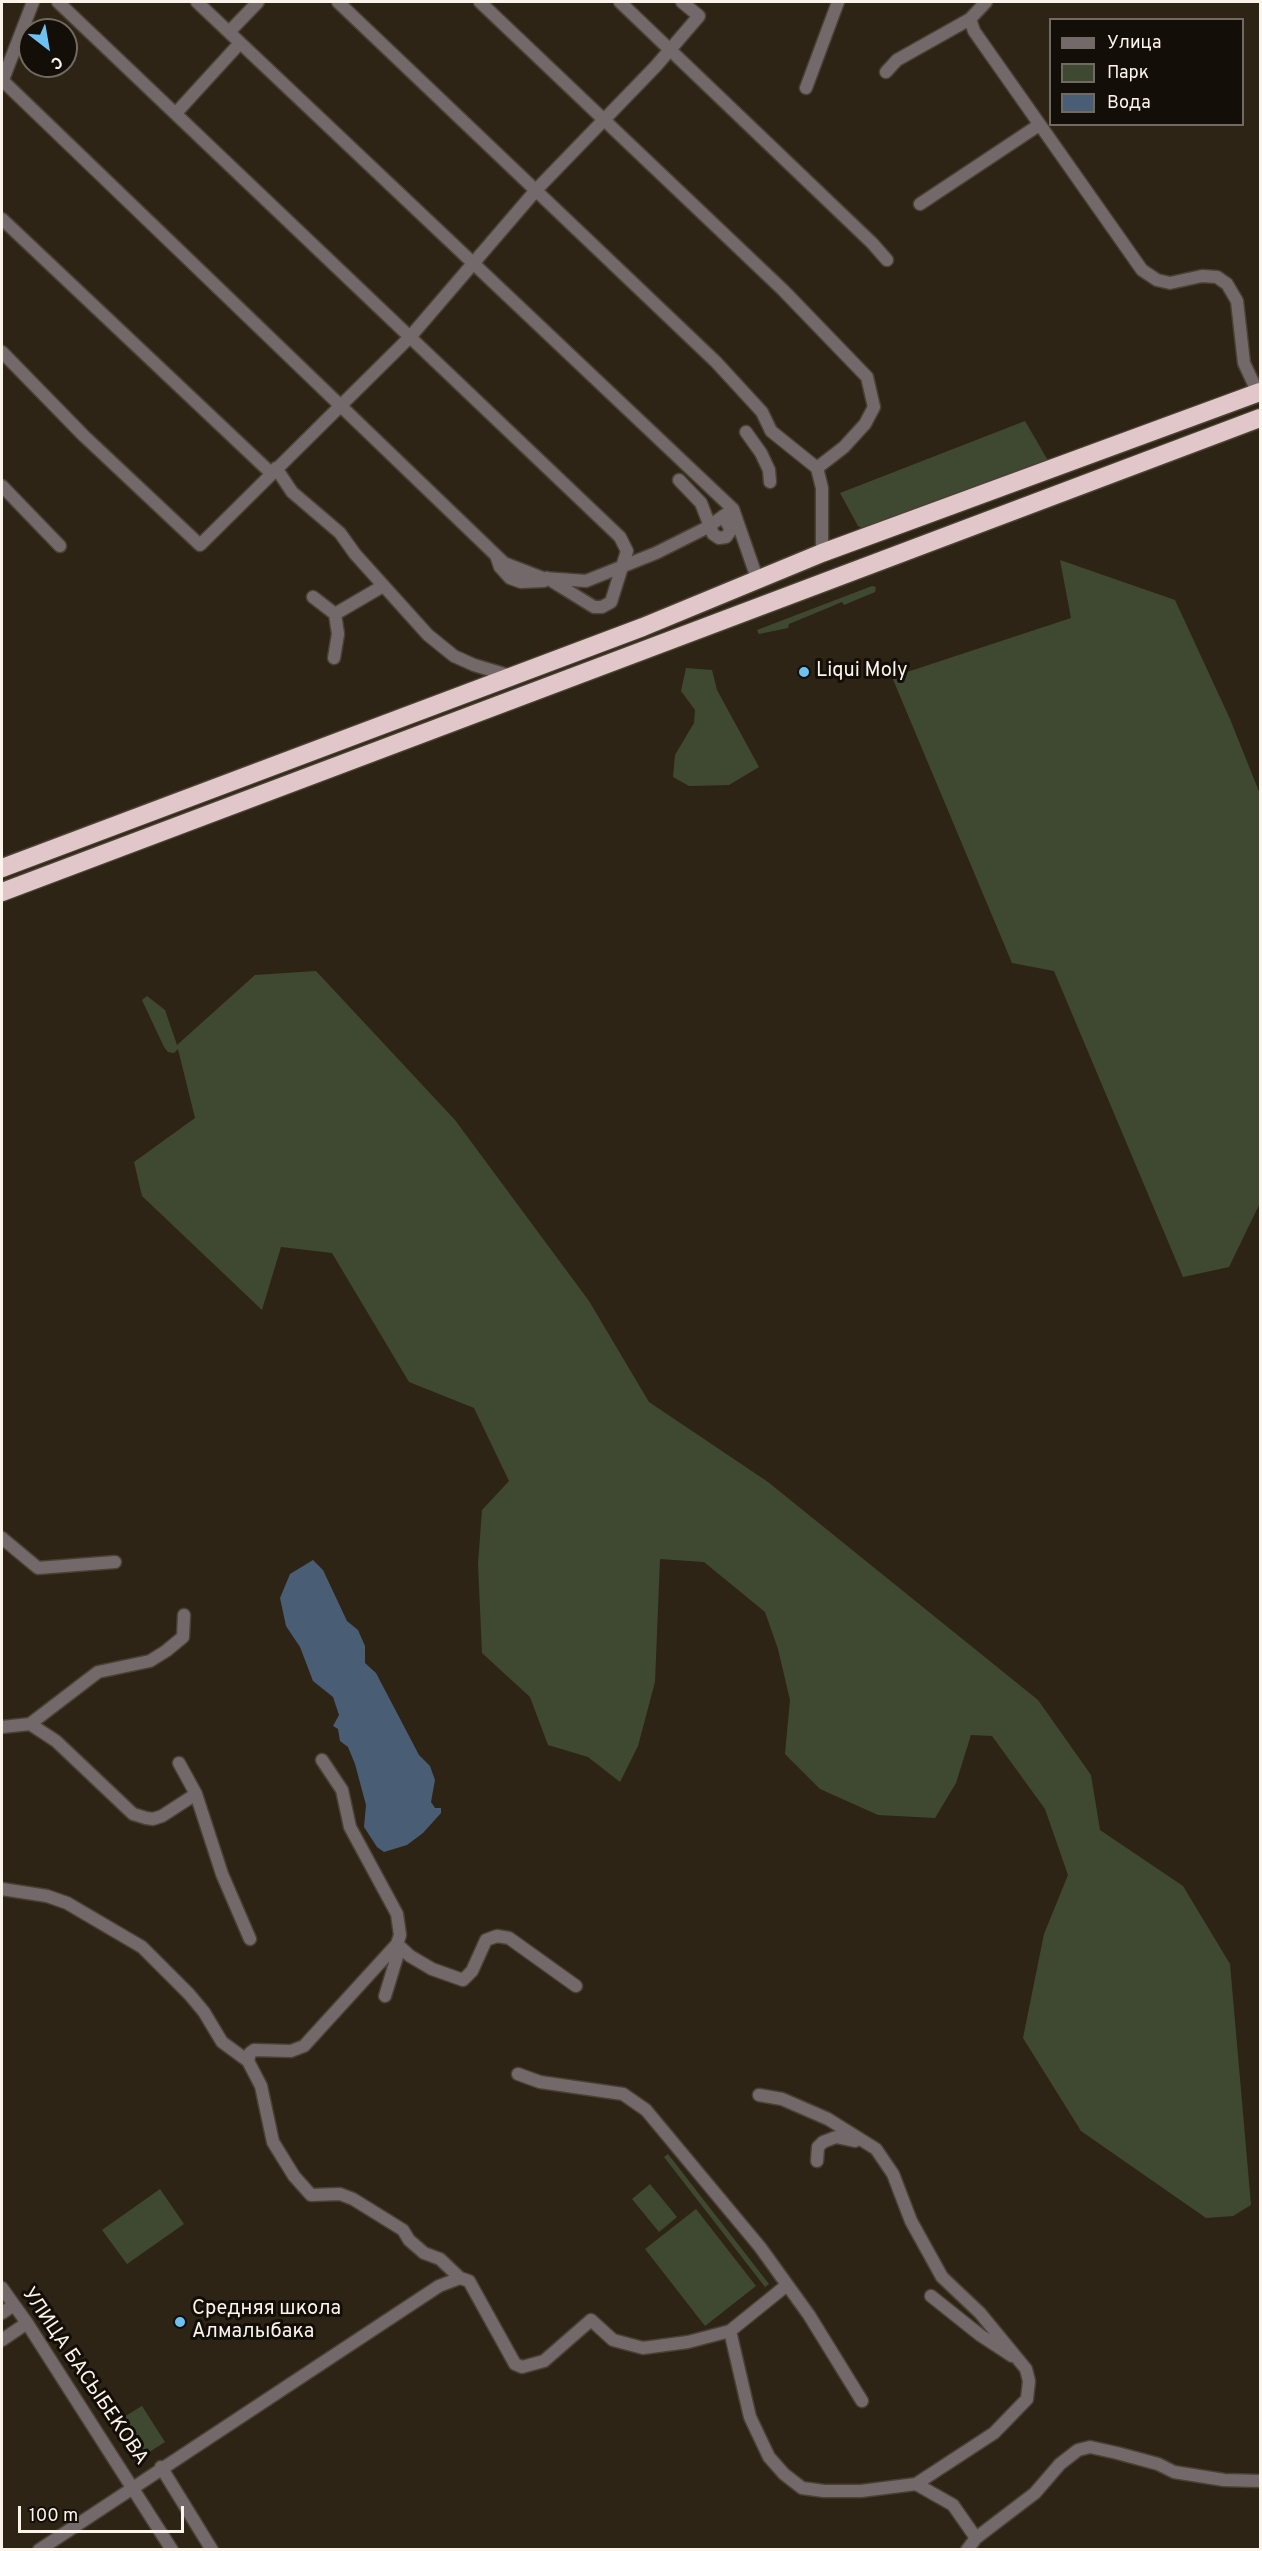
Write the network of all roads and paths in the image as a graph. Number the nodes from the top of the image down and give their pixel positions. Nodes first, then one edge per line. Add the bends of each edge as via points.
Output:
1 (33, 2) edge
2 (58, 2) edge
3 (197, 2) edge
4 (258, 2) edge
5 (338, 2) edge
6 (480, 2) edge
7 (620, 2) edge
8 (682, 2) edge
9 (838, 2) edge
10 (986, 2) edge
11 (970, 19) junction
12 (229, 32) junction
13 (240, 43) junction
14 (671, 50) junction
15 (886, 72) dead end
16 (2, 81) edge
17 (806, 88) dead end
18 (176, 113) junction
19 (604, 120) junction
20 (1039, 125) junction
21 (537, 189) junction
22 (920, 204) dead end
23 (2, 219) edge
24 (887, 260) dead end
25 (472, 263) junction
26 (410, 337) junction
27 (2, 352) edge
28 (1259, 392) edge
29 (339, 407) junction
30 (762, 412) junction
31 (1260, 418) edge
32 (746, 432) dead end
33 (761, 453) junction
34 (817, 468) junction
35 (274, 471) junction
36 (679, 480) dead end
37 (770, 482) dead end
38 (2, 486) edge
39 (728, 513) junction
40 (710, 526) junction
41 (60, 546) dead end
42 (822, 553) junction
43 (624, 566) junction
44 (547, 578) junction
45 (758, 581) junction
46 (383, 586) junction
47 (313, 597) dead end
48 (335, 614) junction
49 (334, 658) dead end
50 (511, 676) junction
51 (2, 868) edge
52 (2, 892) edge
53 (2, 1538) edge
54 (115, 1562) dead end
55 (184, 1615) dead end
56 (30, 1724) junction
57 (2, 1727) edge
58 (322, 1760) dead end
59 (179, 1763) dead end
60 (196, 1794) junction
61 (2, 1889) edge
62 (250, 1939) dead end
63 (399, 1946) junction
64 (576, 1986) dead end
65 (385, 1996) dead end
66 (251, 2055) junction
67 (518, 2074) dead end
68 (759, 2095) dead end
69 (873, 2147) junction
70 (817, 2161) dead end
71 (460, 2278) junction
72 (787, 2285) junction
73 (2, 2288) edge
74 (931, 2296) dead end
75 (14, 2305) junction
76 (2, 2313) edge
77 (27, 2323) junction
78 (730, 2331) junction
79 (2, 2340) edge
80 (1020, 2361) junction
81 (862, 2401) dead end
82 (161, 2467) junction
83 (1260, 2481) edge
84 (916, 2484) junction
85 (133, 2487) junction
86 (976, 2538) junction
87 (39, 2550) edge
88 (172, 2550) edge
89 (212, 2550) edge
90 (967, 2550) edge

1 - 16 street
2 - 18 street
3 - 12 street
4 - 12 street
5 - 21 street
6 - 19 street
7 - 14 street
8 - 14 street via 699,16
9 - 17 street
10 - 11 street
11 - 15 street via 897,60
11 - 20 street via 974,31
12 - 13 street
13 - 18 street
13 - 25 street
14 - 19 street
14 - 24 street
16 - 29 street via 280,345
18 - 26 street
19 - 21 street
19 - 34 street via 783,290 867,377 874,407 865,424
20 - 22 street
20 - 28 street via 1142,270 1170,283 1202,276 1217,277 1227,284 1237,300 1244,363
21 - 25 street
21 - 30 street via 716,362
23 - 35 street
25 - 26 street
25 - 39 street
26 - 29 street
26 - 43 street via 620,537 627,551
27 - 35 street via 92,444 200,545
28 - 42 highway
29 - 35 street
29 - 44 street via 504,563
30 - 33 street
30 - 34 street via 771,431
31 - 52 highway
32 - 33 street
33 - 37 street
34 - 42 street via 822,488
35 - 46 street via 292,492 340,532
36 - 40 street via 701,503
38 - 41 street
39 - 40 street
39 - 40 street via 731,530 726,537 713,534
39 - 45 street
40 - 43 street
42 - 45 highway
43 - 44 street via 586,581
43 - 44 street via 611,602 603,607 594,607
45 - 50 highway
46 - 48 street
46 - 50 street via 428,635 454,656
47 - 48 street
48 - 49 street via 338,634
50 - 51 highway
53 - 54 street via 38,1568
55 - 56 street via 183,1637 166,1651 150,1661 98,1672
56 - 57 street
56 - 60 street via 56,1741 133,1814 153,1819
58 - 63 street via 342,1790 350,1827 397,1914
59 - 60 street
60 - 62 street via 222,1874
61 - 66 street via 67,1903 142,1947 189,1994 222,2042
63 - 64 street via 432,1969 463,1980 472,1971 486,1940 503,1937 525,1948
63 - 65 street
63 - 66 street via 304,2046
66 - 71 street via 273,2142 310,2195 340,2194 352,2199 403,2230 424,2253 440,2259
67 - 72 street via 540,2082 604,2089 635,2100 737,2219
68 - 69 street via 808,2110
69 - 70 street via 836,2137 818,2147
69 - 80 street via 893,2174 911,2221 942,2277 980,2313
71 - 78 street via 470,2281 515,2364 522,2367 544,2361 591,2320 613,2340 643,2348
71 - 82 street via 439,2286
72 - 78 street
72 - 81 street
73 - 75 street, УЛИЦА БАСЫБЕКОВА
74 - 80 street via 980,2336
75 - 76 street
75 - 77 street, УЛИЦА БАСЫБЕКОВА
77 - 79 street
77 - 85 street, УЛИЦА БАСЫБЕКОВА
78 - 84 street via 750,2417 769,2457 784,2474 802,2488 824,2492
80 - 84 street via 1029,2381 1027,2399 994,2433
82 - 85 street
82 - 89 street, УЛИЦА БАСЫБЕКОВА
83 - 86 street via 1174,2472 1139,2458 1084,2448 1060,2464 1035,2493
84 - 86 street via 954,2505
85 - 87 street
85 - 88 street, УЛИЦА БАСЫБЕКОВА
86 - 90 street

